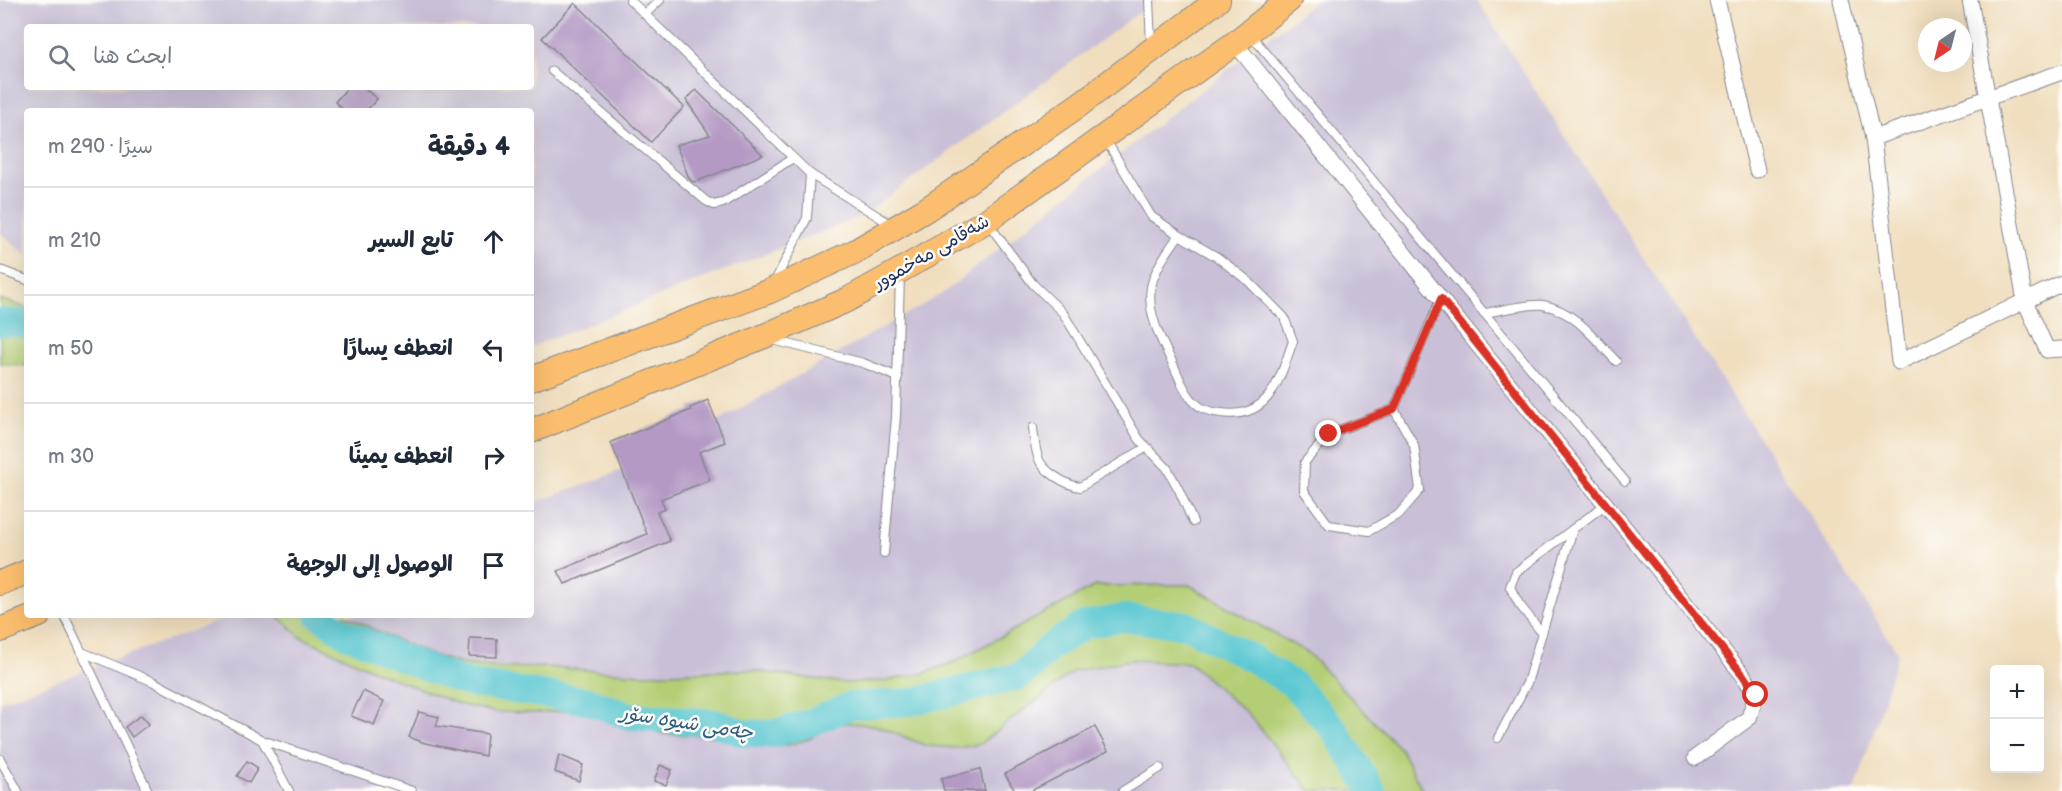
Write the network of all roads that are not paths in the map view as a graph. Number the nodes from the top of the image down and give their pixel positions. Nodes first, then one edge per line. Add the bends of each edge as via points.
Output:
1 (630, 0) edge
2 (660, 0) edge
3 (1149, 0) edge
4 (1218, 0) edge
5 (1289, 0) edge
6 (1717, 0) edge
7 (1842, 0) edge
8 (1970, 0) edge
9 (645, 14) junction
10 (1242, 38) junction
11 (1151, 52) junction
12 (552, 71) dead end
13 (2062, 72) edge
14 (1988, 96) junction
15 (1079, 105) junction
16 (1104, 136) junction
17 (1872, 138) junction
18 (793, 158) junction
19 (1757, 170) dead end
20 (810, 174) junction
21 (986, 221) junction
22 (897, 228) junction
23 (1179, 235) junction
24 (0, 270) edge
25 (901, 270) junction
26 (24, 279) edge
27 (2062, 283) edge
28 (770, 291) junction
29 (1441, 299) junction
30 (2025, 301) junction
31 (1484, 313) junction
32 (762, 337) junction
33 (2062, 349) edge
34 (1616, 361) dead end
35 (898, 377) junction
36 (534, 378) edge
37 (1394, 409) junction
38 (1033, 428) dead end
39 (534, 430) edge
40 (1148, 447) junction
41 (1625, 481) dead end
42 (1606, 504) junction
43 (1193, 522) dead end
44 (1574, 529) junction
45 (884, 552) dead end
46 (24, 573) edge
47 (0, 583) edge
48 (31, 618) edge
49 (65, 618) edge
50 (0, 630) edge
51 (1542, 633) junction
52 (82, 652) junction
53 (1498, 738) dead end
54 (262, 740) junction
55 (1695, 758) dead end
56 (0, 759) edge
57 (1160, 768) dead end
58 (18, 791) edge
59 (148, 791) edge
60 (289, 791) edge
61 (412, 791) edge
62 (1124, 791) edge

1 - 9 lane
2 - 9 lane
3 - 11 lane
4 - 11 highway, شەقامی مەخموور
5 - 10 highway, شەقامی مەخموور
6 - 19 street
7 - 17 street
8 - 14 street
9 - 18 lane
10 - 16 highway, شەقامی مەخموور
10 - 29 street
10 - 31 lane
11 - 15 highway, شەقامی مەخموور
12 - 18 lane via 714,205
13 - 14 street
14 - 17 street
14 - 30 street
15 - 16 highway
15 - 22 highway, شەقامی مەخموور
16 - 21 highway, شەقامی مەخموور
16 - 23 lane via 1151,216
17 - 30 street via 1899,362
18 - 20 lane
20 - 22 lane
20 - 28 lane via 807,218
21 - 25 highway, شەقامی مەخموور
21 - 40 lane via 1033,285 1063,313 1139,439
22 - 28 highway, شەقامی مەخموور
23 - 23 lane via 1162,259 1151,286 1150,308 1163,344 1190,398 1208,412 1232,415 1260,406 1278,383 1293,341 1284,317 1247,280
24 - 26 lane
25 - 32 highway, شەقامی مەخموور via 847,300
25 - 35 lane
27 - 30 street
28 - 36 highway, شەقامی مەخموور
29 - 37 lane
29 - 42 street
30 - 33 street via 2047,350
31 - 34 lane via 1542,305 1559,311 1579,323
31 - 41 lane
32 - 35 lane via 863,363
32 - 39 highway, شەقامی مەخموور
35 - 45 lane
37 - 37 lane via 1414,445 1420,490 1399,514 1369,531 1329,525 1304,491 1305,462 1329,434
38 - 40 lane via 1038,460 1068,485 1080,486
40 - 43 lane via 1167,468
42 - 44 lane
42 - 55 street via 1756,695 1749,718
44 - 51 lane
44 - 51 lane via 1516,572 1510,587
46 - 47 highway
48 - 50 highway
49 - 52 lane
51 - 53 lane via 1527,682
52 - 54 lane via 153,682
52 - 59 lane
54 - 60 lane
54 - 61 lane
56 - 58 lane
57 - 62 lane

